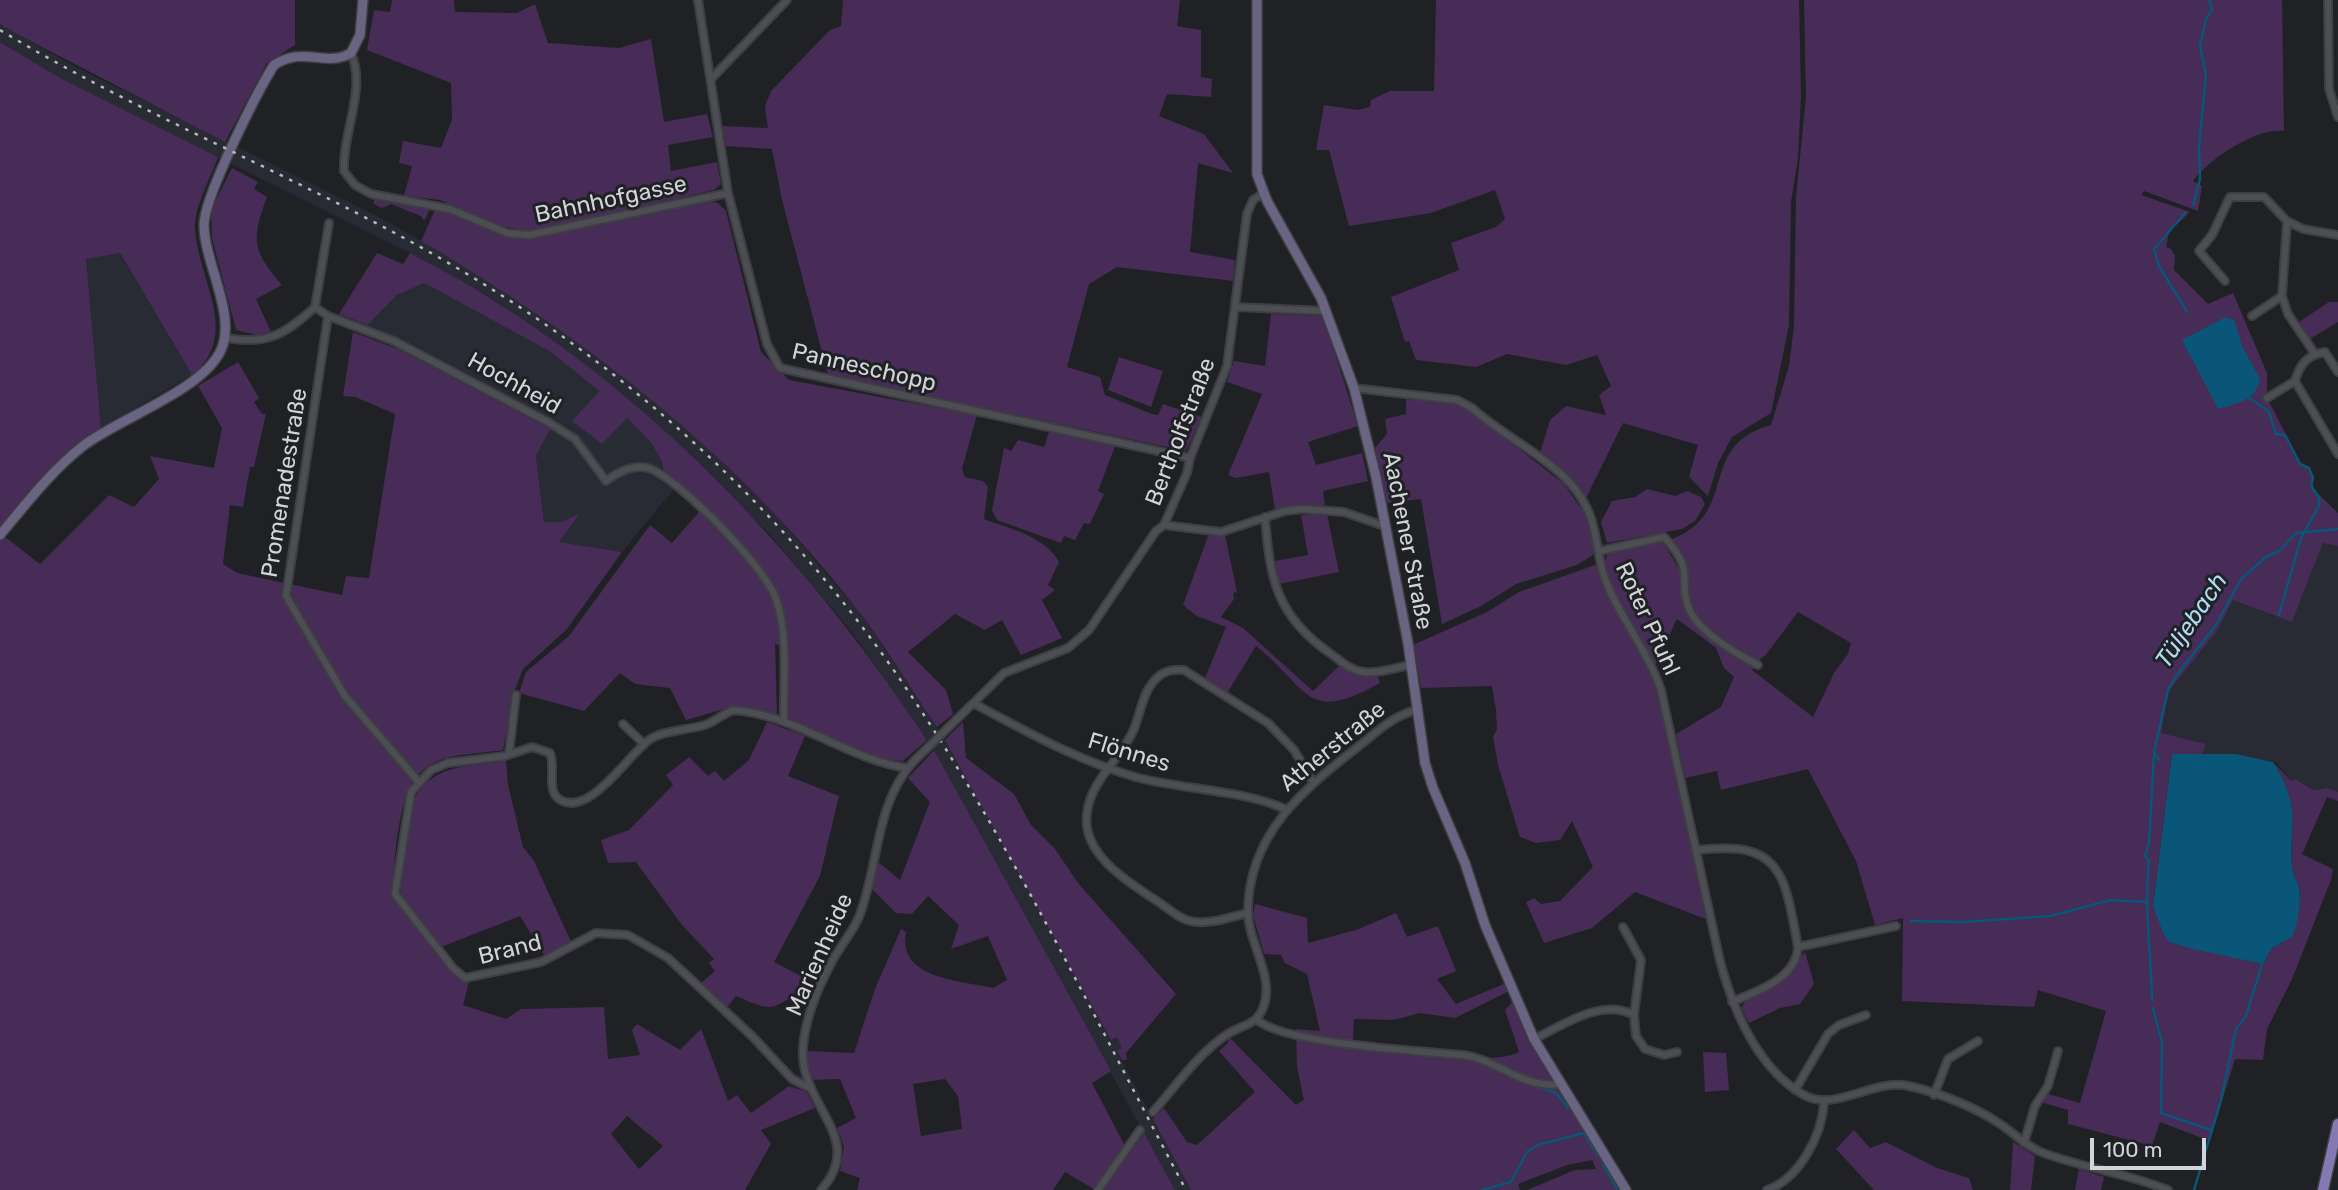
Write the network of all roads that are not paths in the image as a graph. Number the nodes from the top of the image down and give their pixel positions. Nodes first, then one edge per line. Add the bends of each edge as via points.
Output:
1 (363, 0) edge
2 (698, 0) edge
3 (787, 0) edge
4 (1257, 0) edge
5 (2328, 0) edge
6 (351, 52) junction
7 (712, 78) junction
8 (2338, 117) edge
9 (728, 193) junction
10 (1264, 193) junction
11 (2287, 221) junction
12 (330, 223) dead end
13 (2338, 235) edge
14 (2225, 281) dead end
15 (2282, 296) junction
16 (315, 307) junction
17 (1236, 307) junction
18 (1326, 310) junction
19 (328, 316) junction
20 (2252, 316) dead end
21 (225, 338) junction
22 (2315, 354) junction
23 (2338, 372) edge
24 (2295, 381) junction
25 (1353, 388) junction
26 (2267, 398) dead end
27 (2338, 454) edge
28 (1190, 458) junction
29 (1265, 517) junction
30 (1164, 525) junction
31 (1384, 526) junction
32 (0, 535) edge
33 (1600, 551) junction
34 (1411, 665) junction
35 (1758, 665) dead end
36 (516, 695) dead end
37 (973, 703) junction
38 (1417, 710) junction
39 (784, 722) junction
40 (623, 724) dead end
41 (644, 744) junction
42 (509, 753) junction
43 (907, 768) junction
44 (1108, 768) junction
45 (418, 781) junction
46 (1313, 782) junction
47 (1285, 809) junction
48 (1698, 850) junction
49 (1247, 913) junction
50 (1896, 926) dead end
51 (1623, 928) dead end
52 (1798, 947) junction
53 (1732, 1002) junction
54 (1634, 1015) junction
55 (1866, 1015) dead end
56 (1257, 1020) junction
57 (1534, 1039) junction
58 (1978, 1041) dead end
59 (2058, 1051) dead end
60 (1677, 1052) dead end
61 (1560, 1084) junction
62 (808, 1087) junction
63 (1795, 1090) junction
64 (1934, 1095) junction
65 (1824, 1102) junction
66 (1153, 1112) dead end
67 (2338, 1124) edge
68 (1140, 1130) dead end
69 (2024, 1143) junction
70 (2150, 1186) edge
71 (821, 1190) edge
72 (1098, 1190) edge
73 (1626, 1190) edge
74 (1767, 1190) edge
75 (2168, 1190) edge
76 (2323, 1190) edge

1 - 6 street via 360,35
2 - 7 street, Panneschopp
3 - 7 street
4 - 10 street, Aachener Straße via 1256,159
5 - 8 street via 2329,89
6 - 9 street, Bahnhofgasse via 355,82 344,161 346,175 371,194 450,208 507,233 529,235
6 - 21 street via 330,58 299,54 274,65 208,201 204,228
7 - 9 street, Panneschopp
9 - 28 street, Panneschopp via 767,344 786,372
10 - 17 street, Bertholfstraße via 1253,200 1247,214
10 - 18 street, Aachener Straße
11 - 13 street
11 - 14 street via 2264,197 2230,197 2199,251
11 - 15 street
12 - 16 street
15 - 20 street
15 - 22 street via 2288,314
16 - 19 street, Hochheid
16 - 21 street via 274,338 251,342
17 - 18 street
17 - 28 street, Bertholfstraße via 1225,373
18 - 25 street, Aachener Straße
19 - 39 street, Hochheid via 394,341 548,422 575,439 606,481 617,473 651,469 700,506 755,564 776,598
19 - 45 street, Promenadestraße via 286,596 345,696
21 - 32 street via 217,358 203,374 85,445 62,464
22 - 23 street via 2325,352
22 - 24 street via 2299,365
24 - 26 street
24 - 27 street
25 - 31 street, Aachener Straße
25 - 33 street, Roter Pfuhl via 1457,400 1472,408 1567,480 1590,513
28 - 30 street, Bertholfstraße
29 - 30 street via 1221,532
29 - 31 street via 1302,509 1335,511
29 - 34 street via 1274,588 1300,627 1354,670 1367,673
30 - 37 street, Bertholfstraße via 1089,630 1068,648 1004,673
31 - 34 street, Aachener Straße
33 - 35 street, Roter Pfuhl via 1664,537 1684,564 1688,606 1694,618
33 - 48 street, Roter Pfuhl via 1608,588 1661,690
34 - 38 street, Aachener Straße
36 - 42 street
37 - 43 street, Bertholfstraße, bridge
37 - 44 street, Flönnes via 1055,747
38 - 46 street, Atherstraße via 1397,716
38 - 57 street, Aachener Straße via 1433,788
39 - 41 street via 733,710 708,724 656,736
39 - 43 street via 881,763
40 - 41 street
41 - 42 street via 599,792 584,800 558,798 553,791 553,758 545,749
42 - 45 street via 448,763
43 - 62 street, Marienheide via 882,820 858,920 832,961 810,1012 803,1047
44 - 46 street via 1134,730 1144,693 1160,675 1174,669 1184,670 1268,723 1294,750
44 - 47 street, Flönnes
44 - 49 street via 1087,813 1096,850 1111,866 1184,919 1200,922
45 - 62 street, Brand via 407,810 396,894 465,978 541,962 596,933 628,935 668,958 792,1079
46 - 47 street, Atherstraße
47 - 49 street, Atherstraße via 1256,865
48 - 52 street via 1746,849 1775,866 1784,883
48 - 53 street, Roter Pfuhl
49 - 56 street, Atherstraße via 1267,992
50 - 52 street
51 - 54 street via 1641,960
52 - 53 street via 1794,961 1776,981
53 - 63 street, Roter Pfuhl via 1770,1065
54 - 57 street via 1599,1010
54 - 60 street via 1636,1036 1645,1049 1664,1055
55 - 63 street via 1828,1034
56 - 61 street via 1275,1031 1314,1038 1465,1055 1496,1064 1523,1079 1548,1086
56 - 66 street via 1226,1035
57 - 61 street, Aachener Straße
58 - 64 street via 1948,1059
59 - 69 street
61 - 73 street, Aachener Straße
62 - 71 street, Marienheide via 833,1128 839,1150 838,1163
63 - 65 street
64 - 65 street via 1889,1084
64 - 69 street via 1994,1119
65 - 74 street via 1805,1158 1779,1186
67 - 76 main road
68 - 72 street
69 - 70 street via 2062,1160
70 - 75 street

